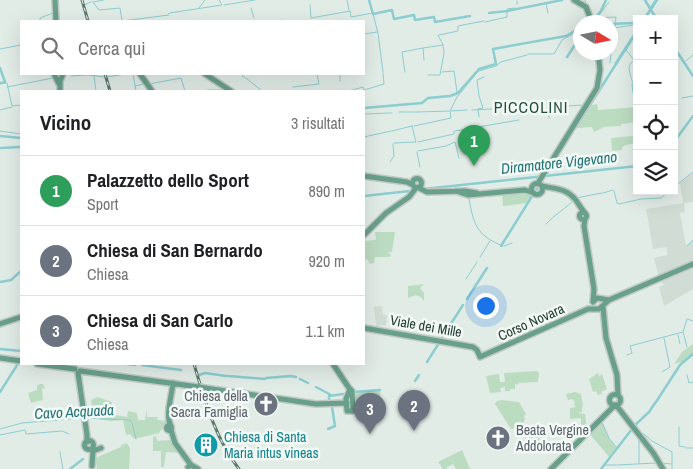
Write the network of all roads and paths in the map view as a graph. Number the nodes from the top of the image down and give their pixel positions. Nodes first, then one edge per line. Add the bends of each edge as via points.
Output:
1 (55, 0) edge
2 (574, 0) edge
3 (589, 15) edge
4 (56, 20) edge
5 (599, 60) edge
6 (141, 75) edge
7 (207, 75) edge
8 (60, 77) edge
9 (60, 90) edge
10 (151, 90) edge
11 (229, 90) edge
12 (365, 176) edge
13 (540, 183) junction
14 (416, 187) junction
15 (525, 190) junction
16 (534, 193) junction
17 (365, 234) edge
18 (693, 264) edge
19 (594, 289) junction
20 (600, 298) junction
21 (609, 300) junction
22 (597, 305) junction
23 (20, 317) edge
24 (0, 324) edge
25 (365, 327) edge
26 (481, 355) joint
27 (0, 358) edge
28 (20, 362) edge
29 (45, 365) edge
30 (334, 365) edge
31 (77, 369) edge
32 (172, 384) junction
33 (350, 393) junction
34 (616, 395) junction
35 (347, 403) junction
36 (615, 405) junction
37 (84, 418) junction
38 (101, 448) dead end
39 (190, 466) edge
40 (92, 467) edge
41 (662, 467) edge
42 (198, 469) edge
43 (551, 469) edge

1 - 4 main road
2 - 3 main road via 586,7
5 - 13 main road via 597,88
6 - 10 main road
7 - 11 main road
8 - 9 main road
12 - 14 main road via 407,182
13 - 15 main road
13 - 16 main road via 532,189
13 - 16 main road via 539,194
13 - 19 main road via 568,193 576,200 582,215
14 - 15 main road via 427,192
14 - 17 main road via 409,197 386,213
15 - 16 main road
18 - 21 main road, Corso Novara
19 - 20 main road
19 - 22 main road
20 - 21 main road, Corso Novara
20 - 22 main road
21 - 22 main road, Corso Novara
22 - 26 main road, Corso Novara
22 - 34 main road via 616,375
23 - 24 main road
25 - 26 main road, Viale dei Mille via 474,346
27 - 28 main road
29 - 31 main road
30 - 33 main road
31 - 32 main road
31 - 37 main road
31 - 37 main road
32 - 35 main road via 316,404
32 - 39 main road via 169,428 174,444
33 - 35 main road
33 - 35 main road via 353,411 347,411
34 - 36 main road via 621,399
34 - 36 main road via 610,398
36 - 41 main road
36 - 43 main road
37 - 40 main road via 89,441 94,445 90,451
38 - 40 main road via 92,451
39 - 42 main road

